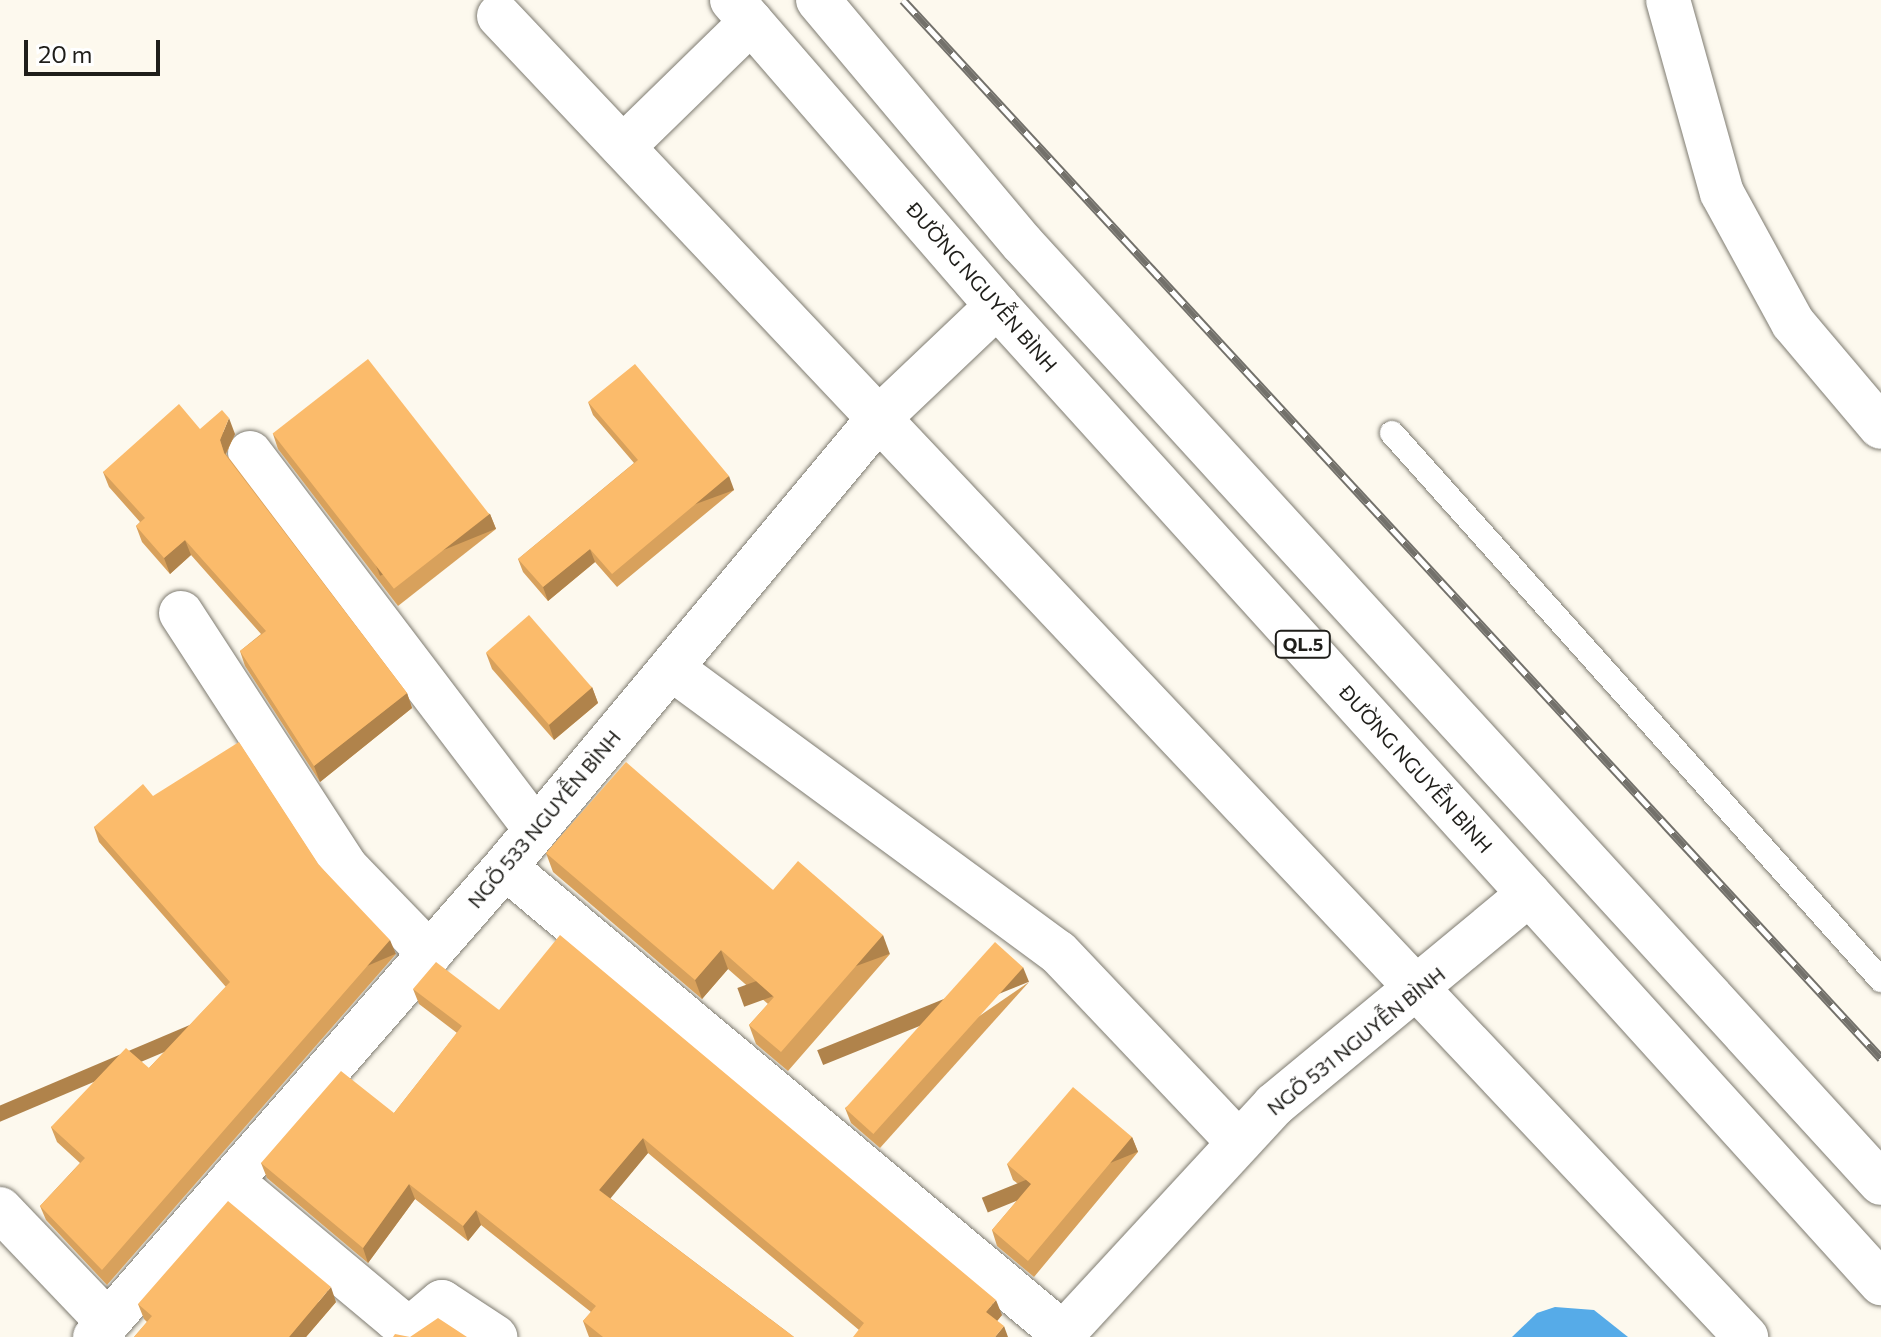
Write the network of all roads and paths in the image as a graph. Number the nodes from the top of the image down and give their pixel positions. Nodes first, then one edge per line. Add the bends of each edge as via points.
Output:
1 (818, 0) edge
2 (1668, 0) edge
3 (741, 11) edge
4 (499, 16) dead end
5 (623, 147) junction
6 (997, 306) junction
7 (879, 418) junction
8 (1881, 427) edge
9 (1392, 433) dead end
10 (250, 453) dead end
11 (181, 613) dead end
12 (671, 668) junction
13 (536, 830) junction
14 (505, 867) junction
15 (1529, 894) junction
16 (430, 954) junction
17 (1881, 980) edge
18 (1419, 991) junction
19 (1238, 1142) junction
20 (231, 1181) junction
21 (1881, 1183) edge
22 (0, 1209) edge
23 (1881, 1283) edge
24 (102, 1330) edge
25 (1063, 1336) edge
26 (495, 1337) edge
27 (1746, 1337) edge

1 - 21 main road via 1022,243
2 - 8 main road via 1722,193 1793,323
3 - 5 main road
3 - 6 main road, ĐƯỜNG NGUYỄN BÌNH / QL.5
4 - 5 main road
5 - 7 main road
6 - 7 main road, NGÕ 533 NGUYỄN BÌNH
6 - 15 main road, ĐƯỜNG NGUYỄN BÌNH / QL.5
7 - 12 main road, NGÕ 533 NGUYỄN BÌNH
7 - 18 main road
9 - 17 lane
10 - 13 main road
11 - 16 main road via 345,866
12 - 13 main road, NGÕ 533 NGUYỄN BÌNH
12 - 19 main road via 1058,952
13 - 14 main road, NGÕ 533 NGUYỄN BÌNH
14 - 16 main road, NGÕ 533 NGUYỄN BÌNH
14 - 25 main road
15 - 18 main road, NGÕ 531 NGUYỄN BÌNH
15 - 23 main road, ĐƯỜNG NGUYỄN BÌNH / QL.5
16 - 20 main road, NGÕ 533 NGUYỄN BÌNH
18 - 19 main road, NGÕ 531 NGUYỄN BÌNH via 1358,1035
18 - 27 main road
19 - 25 main road, NGÕ 531 NGUYỄN BÌNH
20 - 24 main road, NGÕ 533 NGUYỄN BÌNH
20 - 26 main road via 396,1319 412,1327 442,1302
22 - 24 main road

